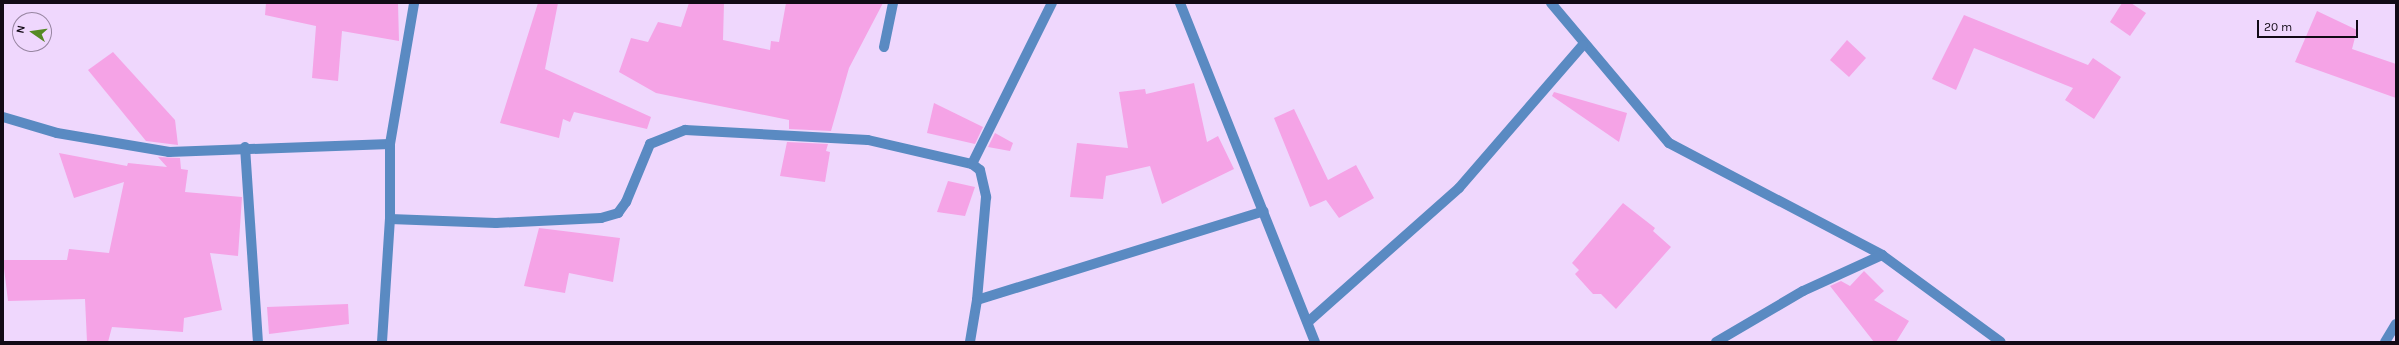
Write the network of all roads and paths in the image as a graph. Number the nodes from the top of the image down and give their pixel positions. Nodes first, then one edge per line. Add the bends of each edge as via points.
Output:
1 (414, 3) edge
2 (893, 3) edge
3 (1052, 3) edge
4 (1180, 3) edge
5 (1551, 3) edge
6 (1583, 45) junction
7 (884, 47) dead end
8 (3, 116) edge
9 (390, 144) junction
10 (245, 147) junction
11 (972, 164) junction
12 (1264, 210) junction
13 (390, 219) junction
14 (1882, 255) junction
15 (977, 300) junction
16 (1308, 322) junction
17 (2396, 324) edge
18 (258, 342) edge
19 (382, 342) edge
20 (970, 342) edge
21 (1315, 342) edge
22 (1716, 342) edge
23 (2001, 342) edge
24 (2385, 342) edge

1 - 9 street
2 - 7 street
3 - 11 street
4 - 12 street
5 - 6 street
6 - 14 street via 1669,143
6 - 16 street via 1460,188
8 - 10 street via 57,133 169,152
9 - 10 street
9 - 13 street
10 - 18 street
11 - 13 street via 868,140 685,130 650,144 626,202 618,213 601,218 496,223
11 - 15 street via 980,170 986,197
12 - 15 street
12 - 16 street
13 - 19 street
14 - 22 street via 1803,290
14 - 23 street
15 - 20 street
16 - 21 street
17 - 24 street

